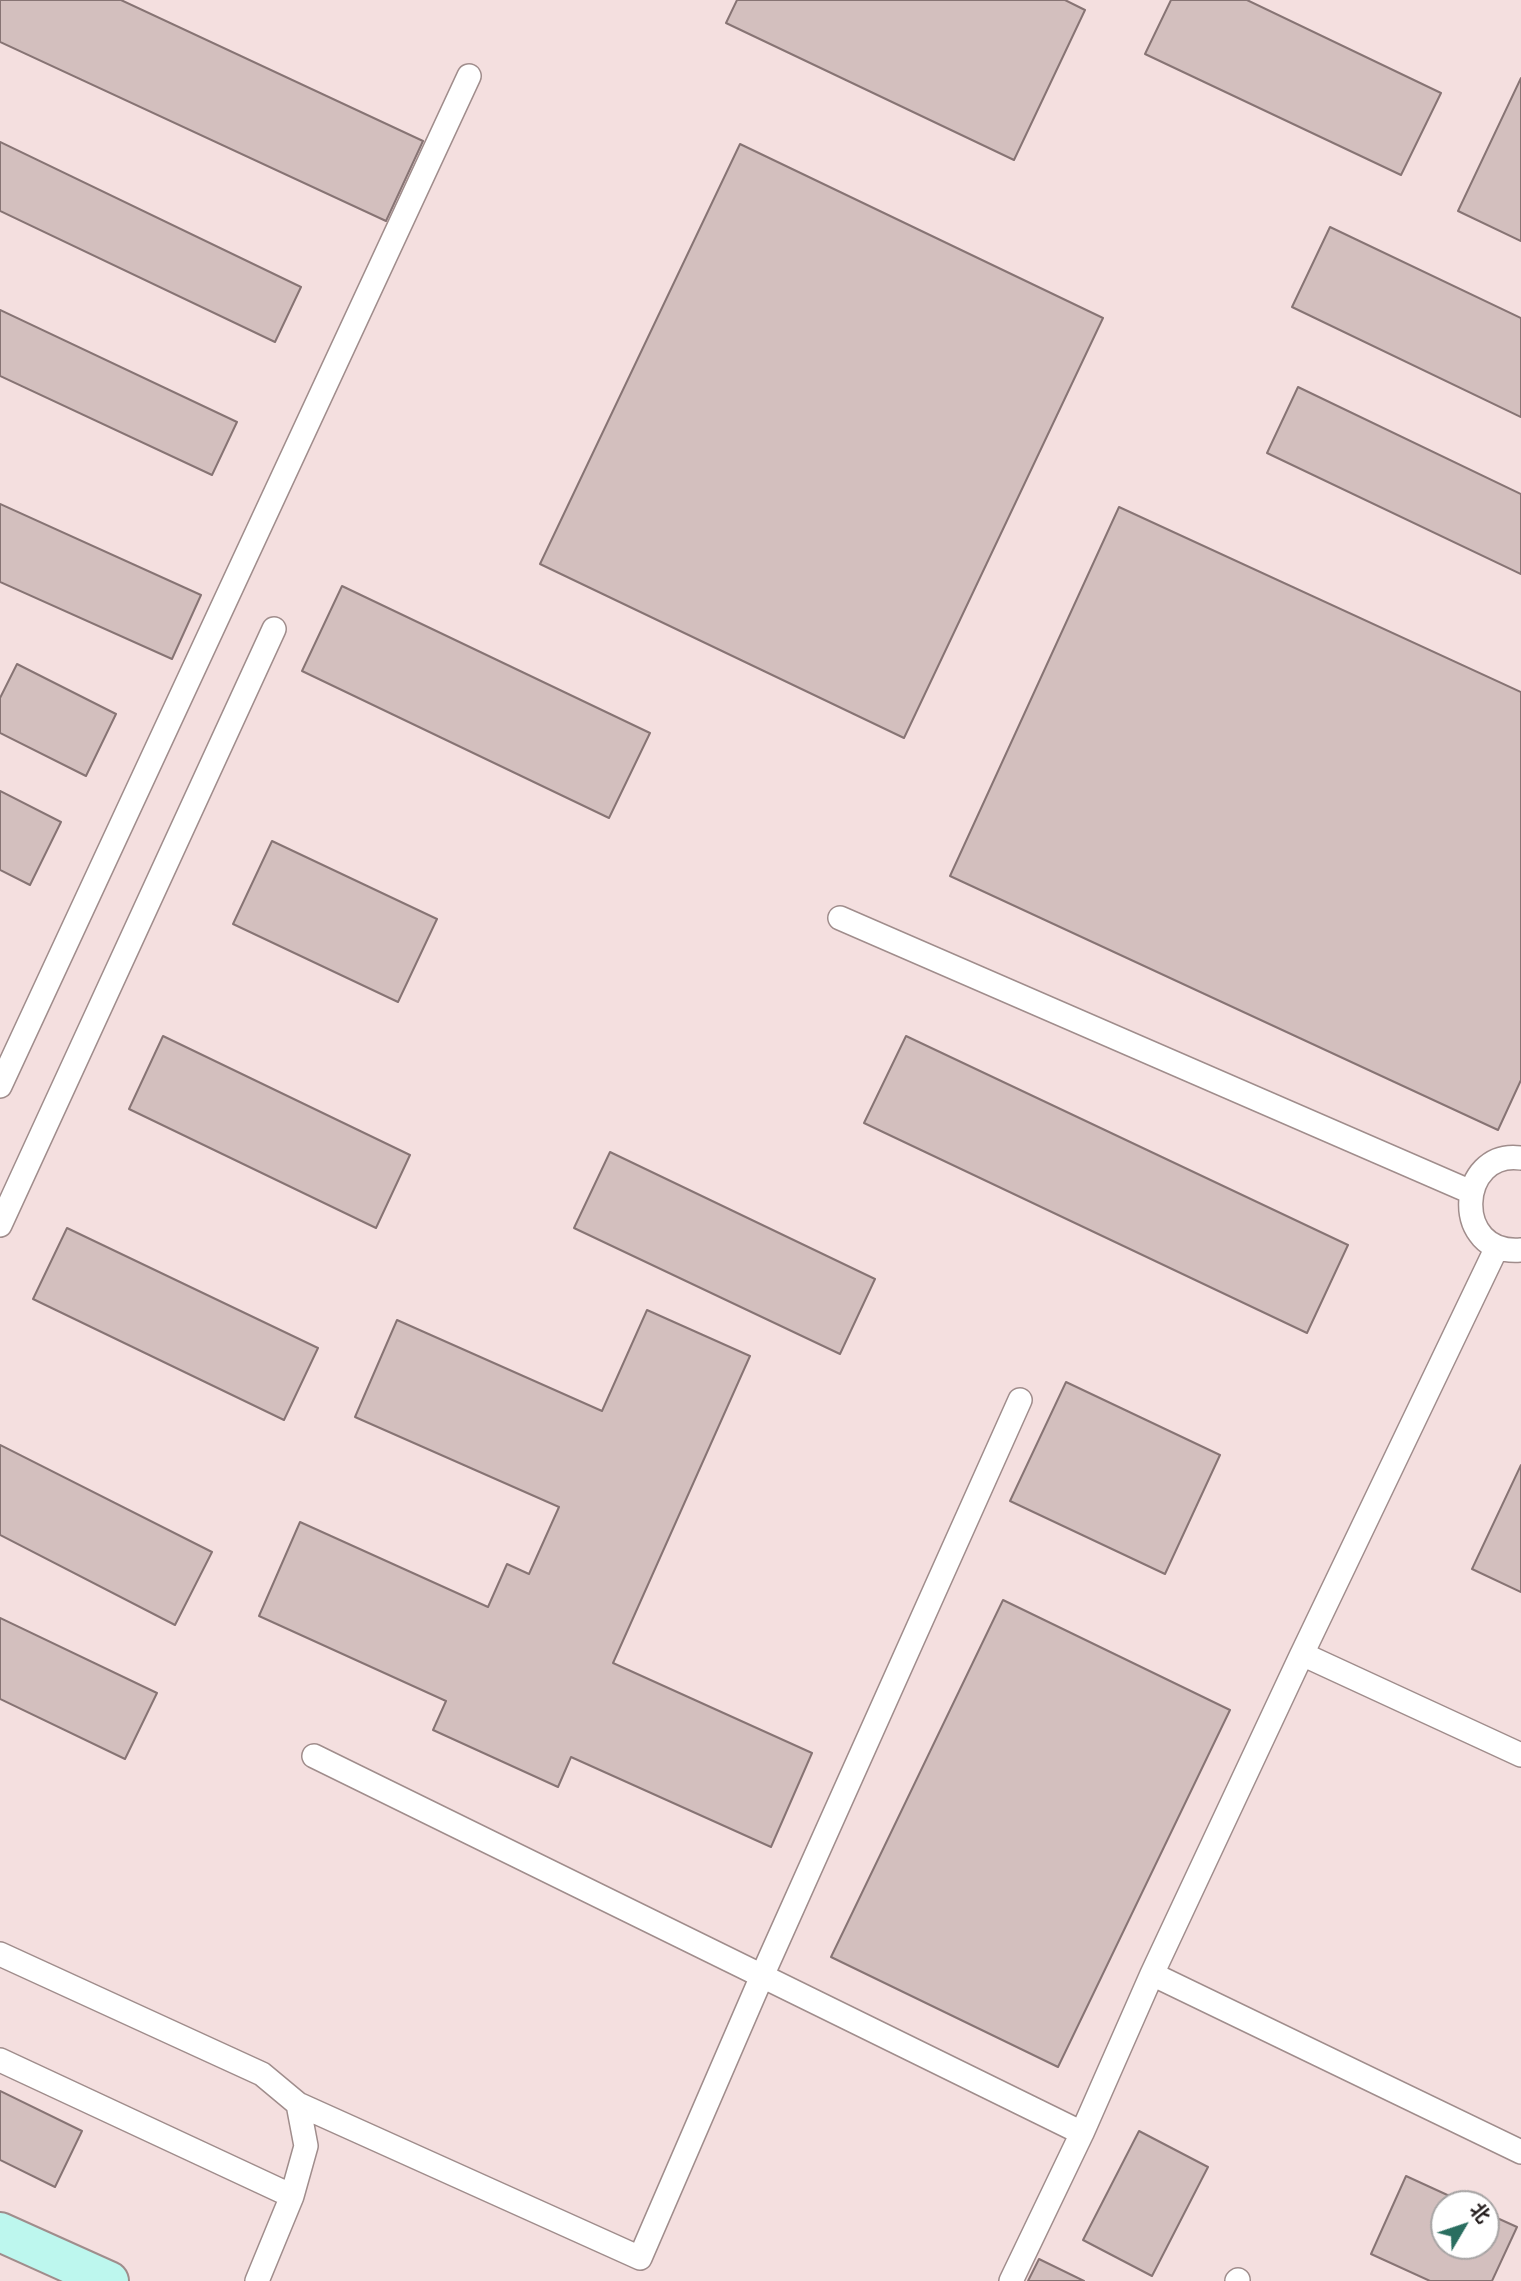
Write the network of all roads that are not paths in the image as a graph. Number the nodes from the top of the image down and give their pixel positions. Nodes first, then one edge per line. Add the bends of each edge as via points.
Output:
1 (469, 76) dead end
2 (274, 629) dead end
3 (840, 918) dead end
4 (0, 1086) edge
5 (1519, 1153) edge
6 (1471, 1192) junction
7 (0, 1225) edge
8 (1497, 1247) junction
9 (1521, 1250) edge
10 (1020, 1400) dead end
11 (1302, 1654) junction
12 (1521, 1755) edge
13 (314, 1756) dead end
14 (0, 1954) edge
15 (1152, 1974) junction
16 (762, 1976) junction
17 (0, 2060) edge
18 (298, 2104) junction
19 (1082, 2133) junction
20 (1521, 2151) edge
21 (292, 2196) junction
22 (0, 2232) edge
23 (109, 2281) edge
24 (257, 2281) edge
25 (1011, 2281) edge

1 - 4 lane
2 - 7 lane
3 - 6 lane
5 - 6 lane via 1488,1167
6 - 8 lane via 1469,1209 1474,1224 1483,1238
8 - 9 lane
8 - 11 lane
10 - 16 lane
11 - 12 lane
11 - 15 lane
13 - 16 lane
14 - 18 lane via 262,2074
15 - 19 lane
15 - 20 lane
16 - 18 lane via 639,2258
16 - 19 lane
17 - 21 lane
18 - 21 lane via 306,2147
19 - 25 lane
21 - 24 lane
22 - 23 main road

